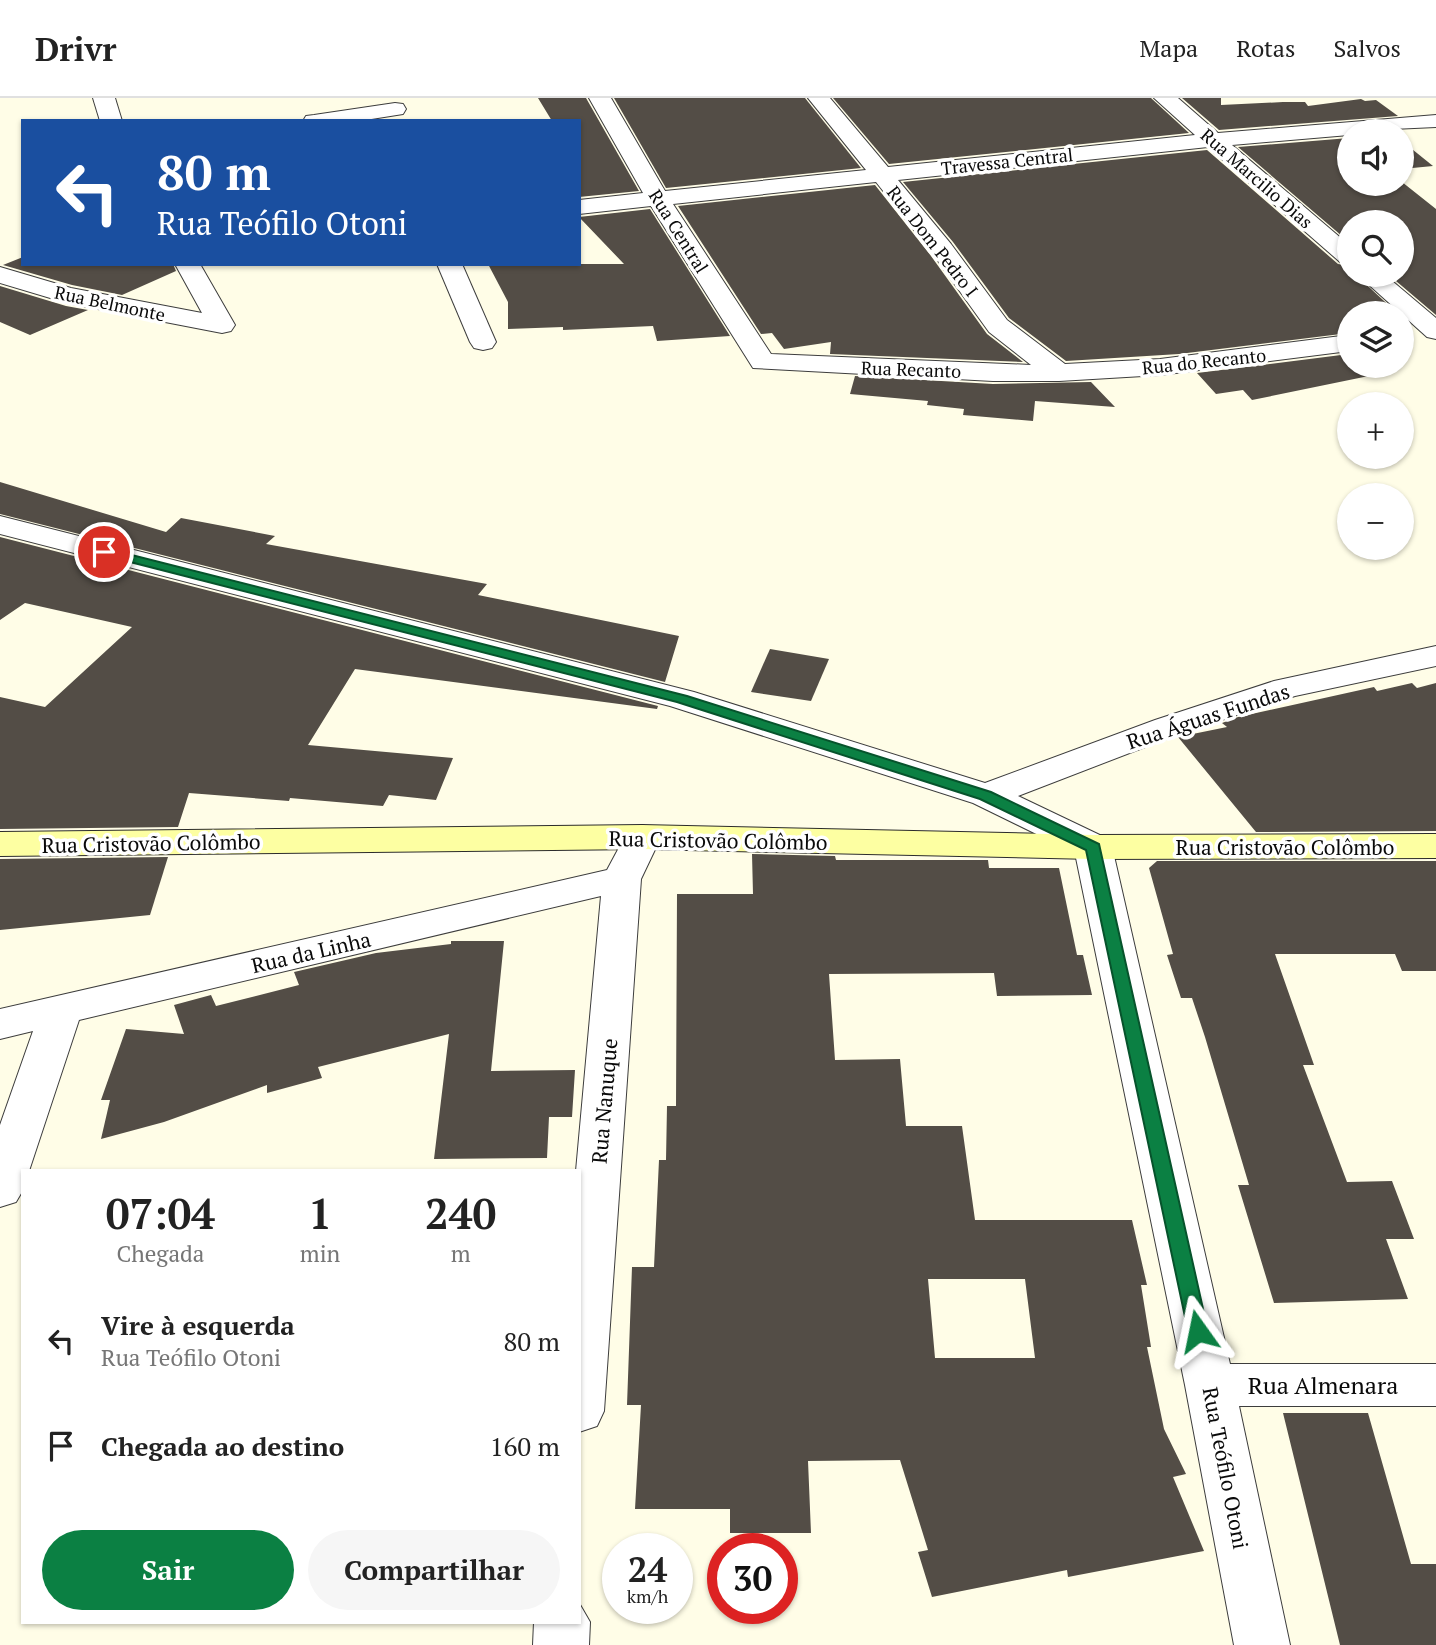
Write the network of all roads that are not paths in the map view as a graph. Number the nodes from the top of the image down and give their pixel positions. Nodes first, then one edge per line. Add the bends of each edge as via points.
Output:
1 (104, 98) edge
2 (600, 98) edge
3 (819, 98) edge
4 (1165, 98) edge
5 (395, 109) edge
6 (110, 119) edge
7 (328, 119) edge
8 (1436, 121) edge
9 (1211, 140) junction
10 (880, 174) junction
11 (657, 198) junction
12 (581, 206) edge
13 (1337, 247) edge
14 (188, 266) edge
15 (450, 266) edge
16 (0, 275) edge
17 (1384, 287) edge
18 (1436, 331) edge
19 (1414, 334) edge
20 (483, 342) dead end
21 (1337, 345) edge
22 (763, 362) joint
23 (1059, 373) junction
24 (0, 525) edge
25 (1436, 656) edge
26 (986, 795) junction
27 (642, 837) junction
28 (0, 844) edge
29 (1436, 846) edge
30 (1093, 847) junction
31 (622, 879) junction
32 (61, 1011) junction
33 (0, 1024) edge
34 (0, 1191) edge
35 (1210, 1385) junction
36 (1436, 1385) edge
37 (581, 1386) edge
38 (562, 1624) edge
39 (561, 1645) edge
40 (1262, 1645) edge

1 - 6 street
2 - 11 street, Rua Central
3 - 10 street, Rua Dom Pedro I
4 - 9 street, Rua Marcilio Dias
5 - 7 street
8 - 9 street, Travessa Central
9 - 10 street, Travessa Central
9 - 13 street, Rua Marcilio Dias
10 - 11 street, Travessa Central
10 - 23 street, Rua Dom Pedro I via 998,326
11 - 12 street, Travessa Central
11 - 22 street, Rua Central
14 - 16 street, Rua Belmonte via 222,325 79,298
15 - 20 street
17 - 18 street
18 - 19 street
21 - 23 street, Rua do Recanto via 1160,367
22 - 23 street, Rua Recanto
24 - 26 street via 682,699
25 - 26 street, Rua Águas Fundas via 1286,688
26 - 30 street
27 - 28 street, Rua Cristovão Colômbo
27 - 30 street, Rua Cristovão Colômbo
27 - 31 street, Rua Nanuque
29 - 30 street, Rua Cristovão Colômbo
30 - 35 street, Rua Teófilo Otoni
31 - 32 street, Rua da Linha
31 - 37 street, Rua Nanuque
32 - 33 street, Rua da Linha
32 - 34 street
35 - 36 street, Rua Almenara
35 - 40 street, Rua Teófilo Otoni
38 - 39 street

